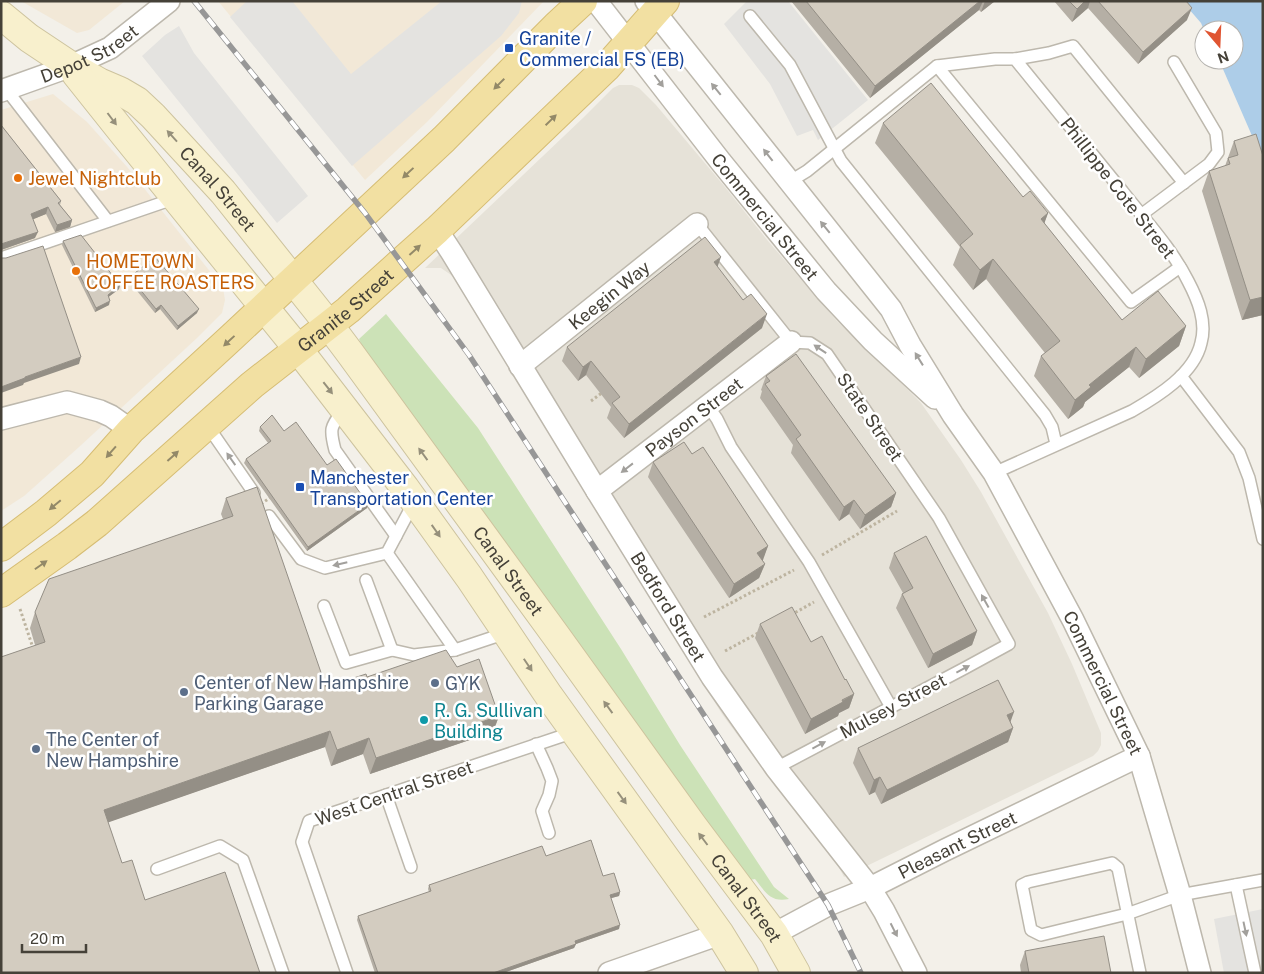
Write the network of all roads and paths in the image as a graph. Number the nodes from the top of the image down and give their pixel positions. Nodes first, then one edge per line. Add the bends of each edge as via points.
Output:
1 (170, 1) edge
2 (583, 1) edge
3 (596, 1) edge
4 (655, 5) edge
5 (1, 15) edge
6 (750, 16) dead end
7 (629, 42) junction
8 (1015, 59) junction
9 (1174, 62) dead end
10 (71, 66) junction
11 (937, 66) junction
12 (4, 90) edge
13 (834, 149) junction
14 (789, 182) junction
15 (1184, 184) junction
16 (176, 198) junction
17 (1141, 215) junction
18 (108, 221) junction
19 (697, 224) joint
20 (437, 230) junction
21 (1, 258) edge
22 (1180, 267) junction
23 (293, 281) junction
24 (264, 307) junction
25 (329, 325) junction
26 (791, 342) junction
27 (298, 349) junction
28 (520, 366) junction
29 (1181, 376) junction
30 (606, 389) edge
31 (591, 401) dead end
32 (708, 406) junction
33 (344, 408) junction
34 (954, 415) junction
35 (1, 419) edge
36 (207, 425) junction
37 (131, 430) junction
38 (1056, 444) junction
39 (994, 473) junction
40 (596, 491) junction
41 (254, 493) edge
42 (271, 498) edge
43 (415, 501) junction
44 (256, 507) edge
45 (897, 511) edge
46 (269, 516) edge
47 (396, 536) junction
48 (1263, 539) edge
49 (1, 547) edge
50 (388, 553) junction
51 (809, 562) junction
52 (366, 580) dead end
53 (828, 595) junction
54 (10, 598) edge
55 (324, 606) dead end
56 (704, 617) dead end
57 (785, 618) edge
58 (768, 628) edge
59 (506, 633) junction
60 (1009, 644) joint
61 (33, 650) edge
62 (392, 650) junction
63 (455, 650) junction
64 (725, 651) dead end
65 (890, 707) junction
66 (574, 731) junction
67 (536, 744) junction
68 (1139, 756) junction
69 (776, 768) junction
70 (386, 795) junction
71 (549, 833) dead end
72 (412, 866) dead end
73 (157, 869) dead end
74 (1263, 880) edge
75 (1236, 885) junction
76 (870, 888) junction
77 (1180, 895) junction
78 (1128, 914) junction
79 (720, 934) junction
80 (774, 934) junction
81 (283, 973) edge
82 (347, 973) edge
83 (609, 973) edge
84 (744, 973) edge
85 (796, 973) edge
86 (916, 973) edge
87 (1140, 973) edge
88 (1200, 973) edge
89 (1255, 973) edge

1 - 10 street, Depot Street via 110,48
2 -> 23 main road via 444,140
3 - 7 street, Commercial Street
4 - 7 main road, Granite Street
14 -> 4 street, Commercial Street
5 - 10 street, Canal Street
6 - 13 lane via 790,64
20 -> 7 main road, Granite Street
7 -> 34 street, Commercial Street via 826,291 873,342
8 - 11 lane
8 - 15 lane via 1073,46
8 - 17 lane, Phillippe Cote Street
9 - 15 lane via 1216,133 1218,152 1209,164
10 - 12 street, Depot Street
10 -> 16 street, Canal Street
23 -> 10 street, Canal Street via 223,192 154,116 137,102
11 - 13 lane
11 - 22 lane via 1131,302
12 - 18 lane
13 - 14 lane
13 - 38 lane via 1046,415
34 -> 14 street, Commercial Street via 891,309
15 - 17 lane
16 - 18 lane
16 - 24 street, Canal Street
17 - 22 lane, Phillippe Cote Street
18 - 21 lane
19 - 26 lane
19 - 28 street, Keegin Way
25 -> 20 main road, Granite Street
20 - 28 street, Bedford Street
22 - 29 lane, Phillippe Cote Street via 1201,311 1203,327 1201,344 1194,360
23 - 24 main road
23 - 25 street, Canal Street
24 - 27 street, Canal Street
24 -> 37 main road
25 - 27 main road, Granite Street
80 -> 25 street, Canal Street
26 - 32 street, Payson Street
60 -> 26 lane, State Street via 939,518 827,354 810,343
27 -> 33 street, Canal Street
27 - 36 main road, Granite Street
28 - 40 street, Bedford Street
29 - 38 lane, Phillippe Cote Street via 1132,411
29 - 48 lane via 1239,452 1249,478
30 - 31 path
32 -> 40 street, Payson Street
32 - 51 lane via 731,447
33 - 43 street, Canal Street
33 - 47 lane via 332,426 335,450
34 - 39 street, Commercial Street
35 - 37 street via 67,402 100,411
41 -> 36 lane
54 -> 36 main road, Granite Street
37 -> 49 main road via 92,474
38 - 39 lane, Phillippe Cote Street
39 - 68 street, Commercial Street via 1073,620
40 - 69 street, Bedford Street via 712,677
42 - 44 path, bridge
43 - 47 lane
43 -> 59 street, Canal Street
45 - 51 path
50 -> 46 lane via 325,568 301,559
47 - 50 lane
50 - 63 lane
51 - 53 lane
51 - 56 path
52 - 62 lane
53 - 57 path
53 - 65 lane
54 - 61 path
55 - 62 lane via 346,663
58 - 64 path
59 - 63 lane
59 -> 66 street, Canal Street
65 -> 60 lane, Mulsey Street
62 - 63 lane via 414,655
69 -> 65 lane, Mulsey Street
66 - 67 lane, West Central Street
66 -> 79 street, Canal Street
67 - 70 lane, West Central Street
67 - 71 lane via 552,782 542,811
68 - 76 street, Pleasant Street
68 - 77 street, Commercial Street
69 - 76 street, Bedford Street
70 - 72 lane
70 - 82 lane, West Central Street via 309,821 302,842
73 - 81 lane via 220,846 243,860
74 - 75 lane
75 - 77 lane
75 -> 89 lane
76 - 80 street, Pleasant Street via 828,905
76 -> 86 street, Bedford Street
77 - 78 lane
77 - 88 street, Commercial Street
78 - 78 lane via 1041,935 1031,930 1022,885 1112,863 1118,868
78 - 87 lane
79 - 83 street
79 - 84 street, Canal Street
80 - 85 street, Canal Street

